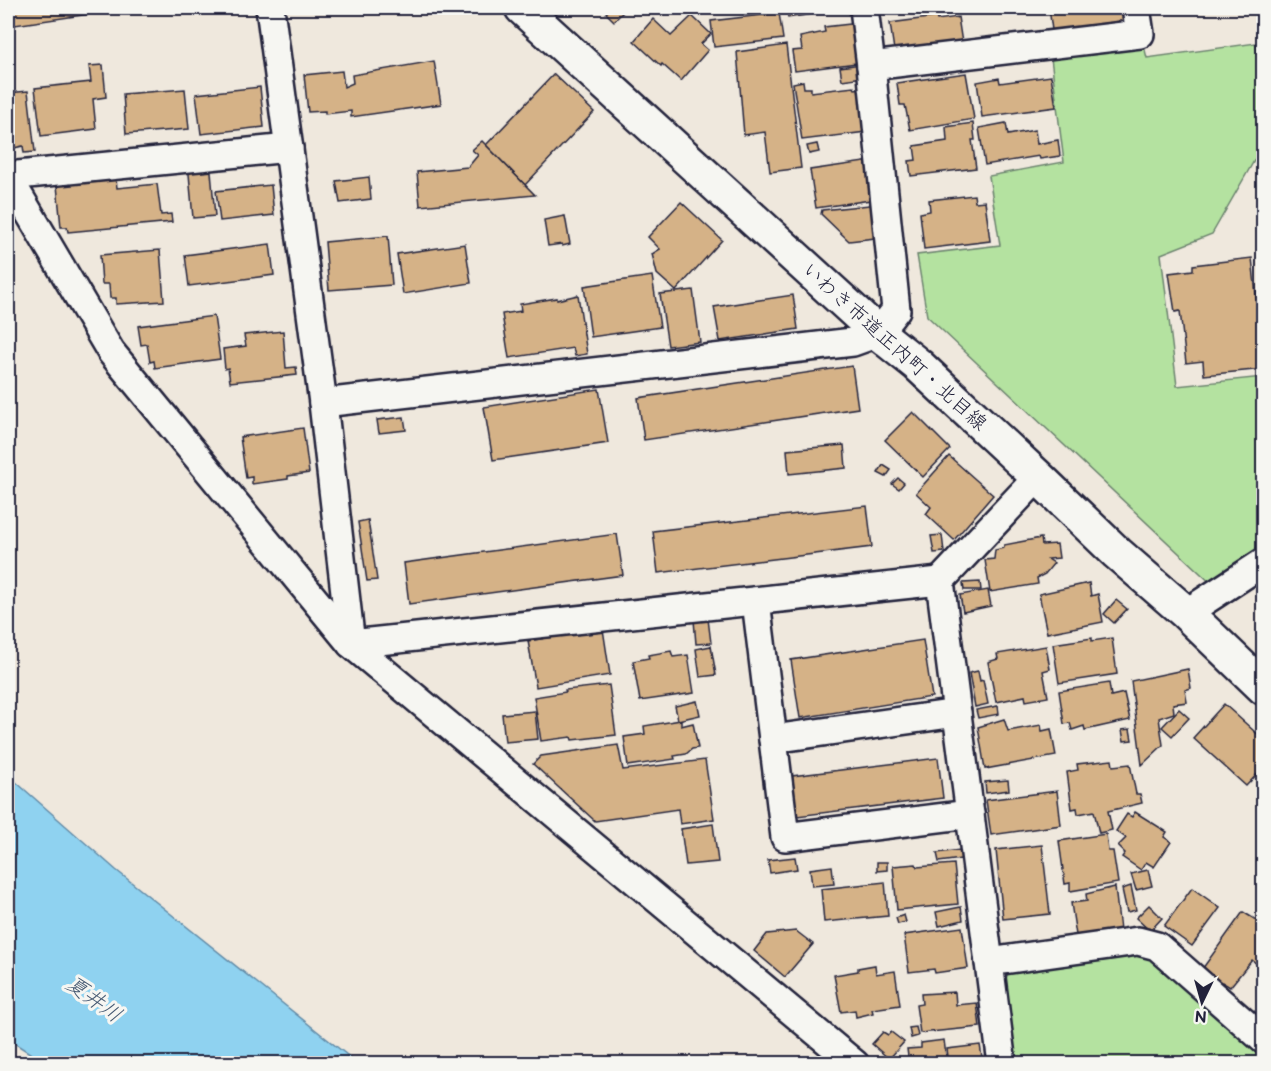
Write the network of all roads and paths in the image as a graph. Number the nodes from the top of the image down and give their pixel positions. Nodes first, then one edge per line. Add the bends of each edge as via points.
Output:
1 (270, 8) edge
2 (522, 8) edge
3 (864, 8) edge
4 (1136, 8) edge
5 (871, 66) junction
6 (289, 148) junction
7 (8, 177) edge
8 (878, 333) junction
9 (323, 403) junction
10 (1038, 477) junction
11 (1263, 562) edge
12 (940, 581) junction
13 (756, 601) junction
14 (1186, 613) junction
15 (351, 644) junction
16 (1263, 688) edge
17 (957, 713) junction
18 (773, 739) junction
19 (970, 814) junction
20 (989, 962) junction
21 (1263, 1040) edge
22 (855, 1064) edge
23 (1002, 1064) edge

1 - 6 street
2 - 8 street, いわき市道正内町・北目線
3 - 5 street
4 - 5 street via 1140,34
5 - 8 street via 896,310
6 - 7 street
6 - 9 street
7 - 15 street via 111,351
8 - 9 street via 854,342
8 - 10 street, いわき市道正内町・北目線
9 - 15 street
10 - 12 street
10 - 14 street, いわき市道正内町・北目線
11 - 14 street
12 - 13 street
12 - 17 street
13 - 15 street
13 - 18 street
14 - 16 street, いわき市道正内町・北目線
15 - 22 street
17 - 18 street
17 - 19 street
18 - 19 street via 785,837
19 - 20 street
20 - 21 street via 1138,941 1157,946
20 - 23 street

